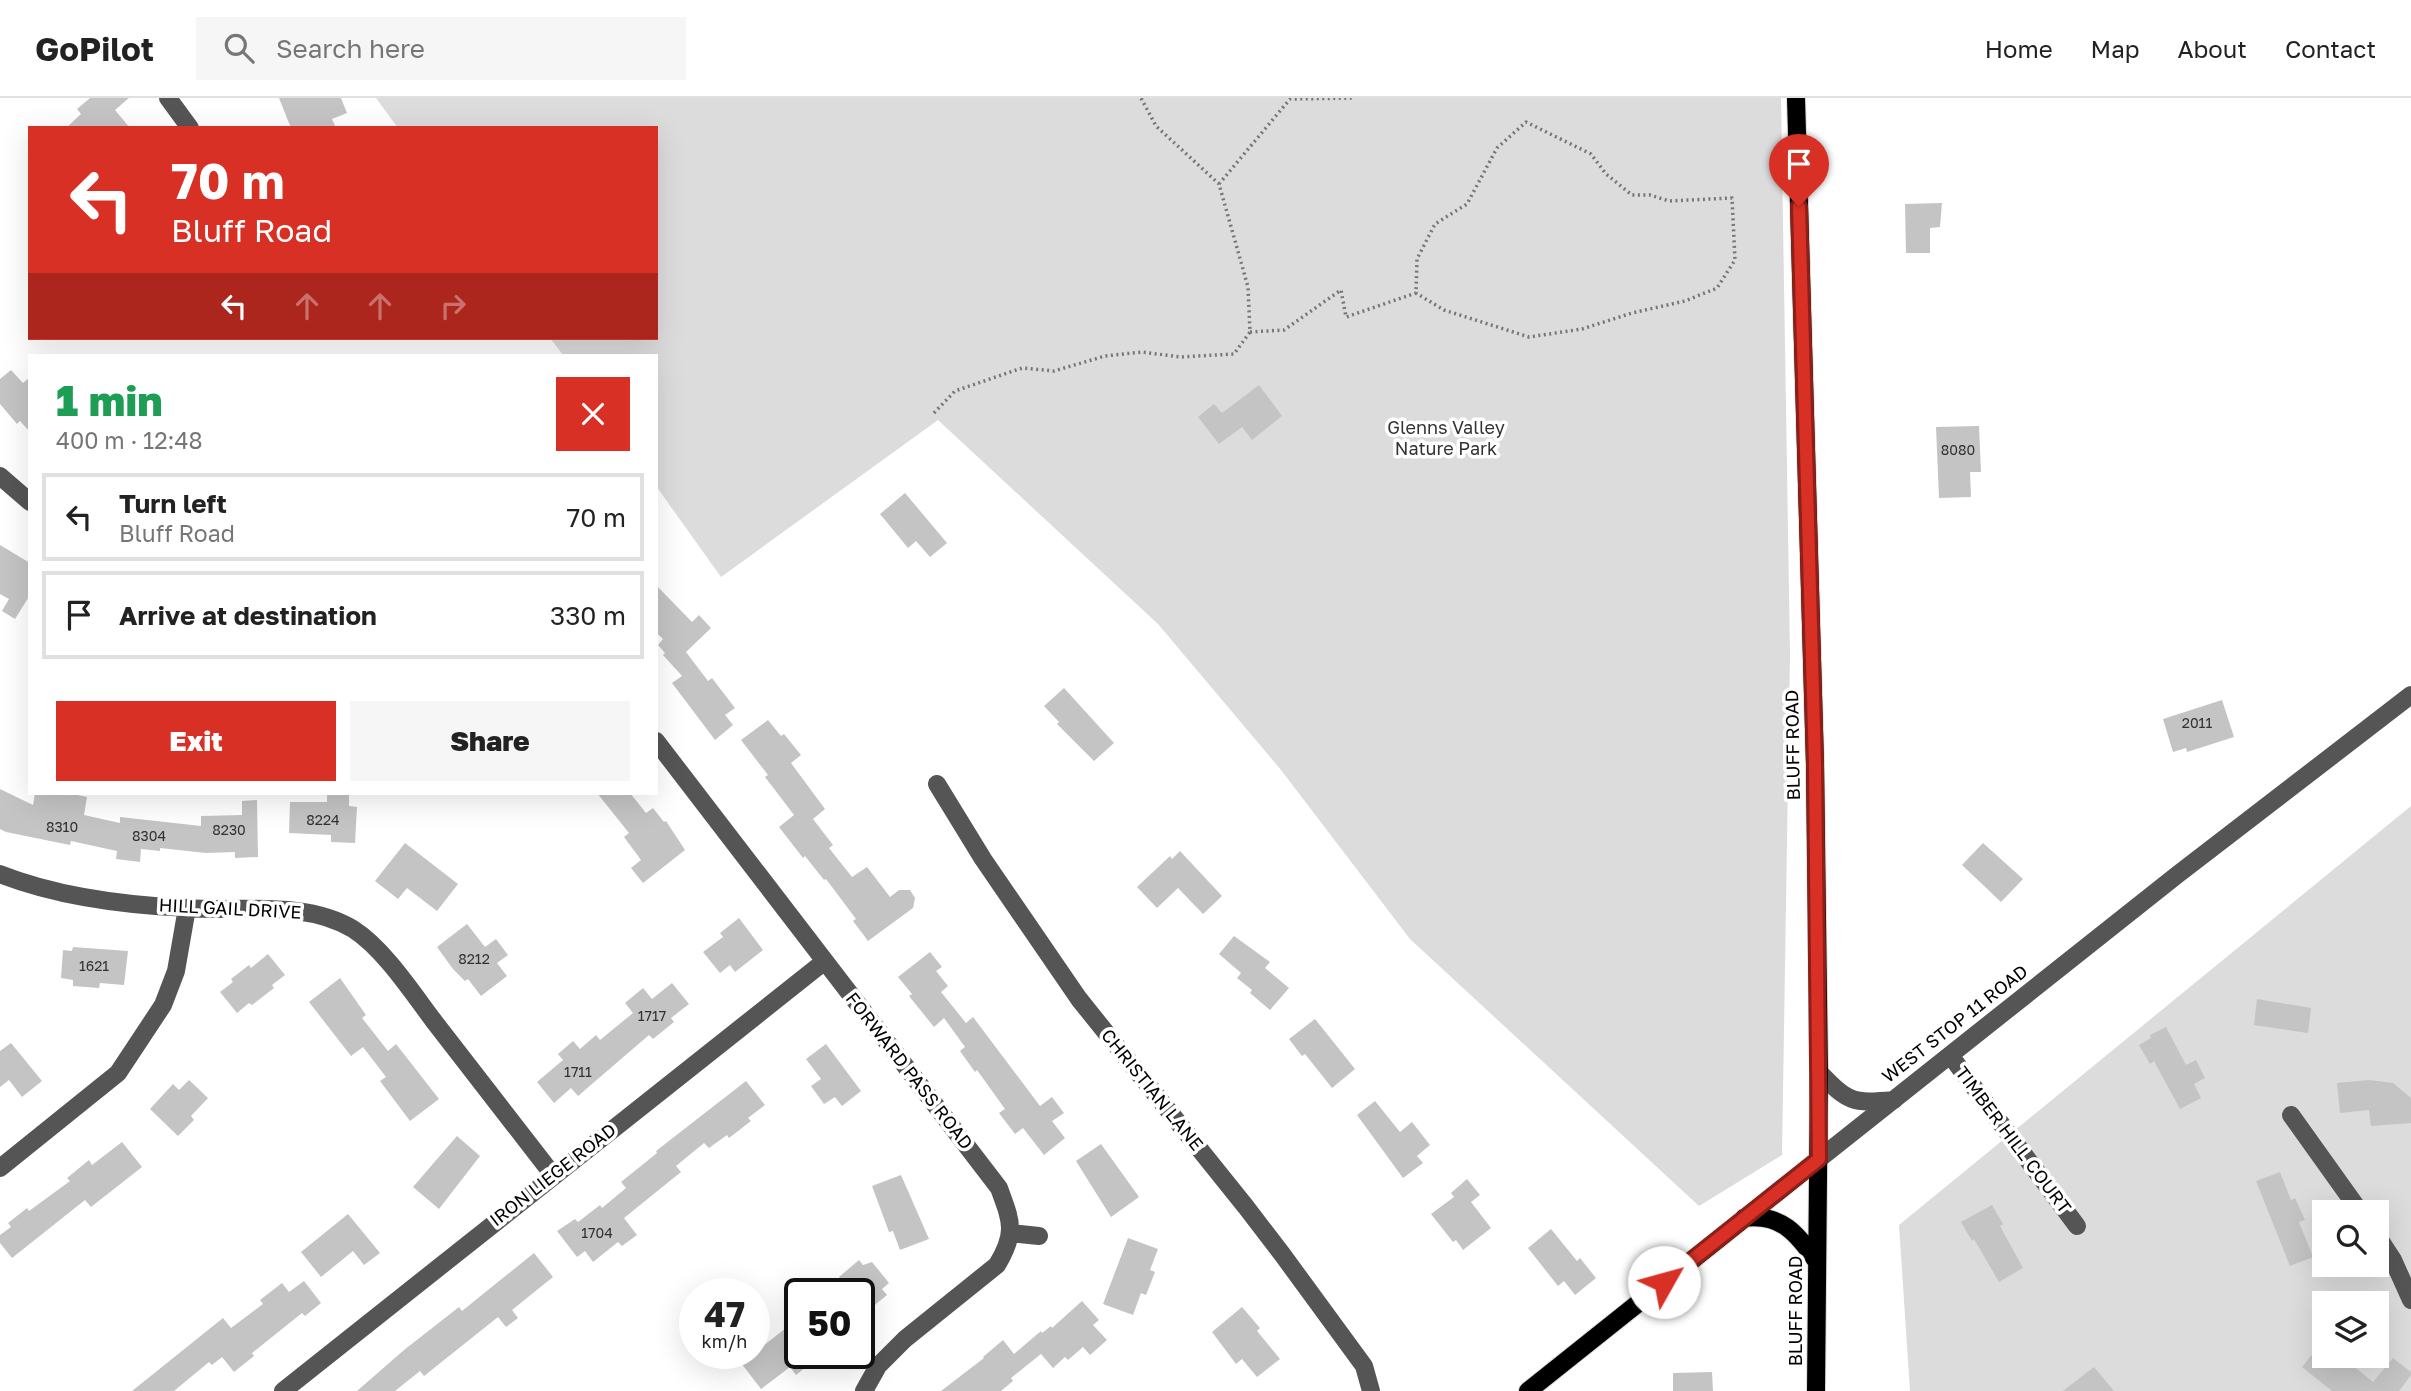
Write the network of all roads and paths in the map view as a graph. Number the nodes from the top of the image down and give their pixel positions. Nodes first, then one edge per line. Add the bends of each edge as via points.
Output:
1 (167, 98) edge
2 (1141, 98) edge
3 (1354, 98) edge
4 (1796, 98) edge
5 (188, 126) edge
6 (1219, 184) junction
7 (1416, 293) junction
8 (1250, 332) junction
9 (934, 413) dead end
10 (0, 476) edge
11 (28, 500) edge
12 (2411, 695) edge
13 (658, 744) edge
14 (937, 784) dead end
15 (0, 874) edge
16 (187, 908) junction
17 (825, 961) junction
18 (1950, 1055) junction
19 (1819, 1072) junction
20 (1894, 1100) junction
21 (2291, 1115) dead end
22 (1819, 1159) junction
23 (0, 1168) edge
24 (553, 1175) junction
25 (2352, 1200) edge
26 (1744, 1218) junction
27 (2077, 1226) dead end
28 (1010, 1233) junction
29 (1039, 1236) dead end
30 (2389, 1254) edge
31 (1817, 1262) junction
32 (2411, 1300) edge
33 (283, 1391) edge
34 (864, 1391) edge
35 (1371, 1391) edge
36 (1528, 1391) edge
37 (1816, 1391) edge

1 - 5 street
2 - 6 path via 1156,126
3 - 6 path via 1290,99
4 - 19 main road, BLUFF ROAD
6 - 8 path via 1248,287
7 - 7 path via 1417,258 1435,225 1467,204 1497,148 1526,122 1591,154 1606,174 1632,195 1669,201 1732,198 1735,260 1717,288 1685,301 1582,329 1529,337 1444,310
7 - 8 path via 1346,317 1341,290 1284,330
8 - 9 path via 1234,354 1180,357 1142,352 1105,356 1055,371 1022,368 955,391
10 - 11 street
12 - 18 street, WEST STOP 11 ROAD
13 - 17 street, FORWARD PASS ROAD
14 - 35 street, CHRISTIAN LANE via 1079,999 1294,1270 1364,1366
15 - 16 street, HILL GAIL DRIVE via 96,899
16 - 23 street via 176,971 163,1005 118,1073
16 - 24 street, HILL GAIL DRIVE via 299,911 353,929 390,963
17 - 24 street, IRON LIEGE ROAD
17 - 28 street, FORWARD PASS ROAD via 999,1188 1012,1222
18 - 20 street, WEST STOP 11 ROAD
18 - 27 street, TIMBER HILL COURT
19 - 20 street via 1843,1096 1859,1102
19 - 22 main road, BLUFF ROAD
20 - 22 street, WEST STOP 11 ROAD
21 - 25 street
22 - 26 main road, WEST STOP 11 ROAD
22 - 31 main road, BLUFF ROAD
24 - 33 street, IRON LIEGE ROAD
26 - 31 main road via 1768,1218 1788,1227
26 - 36 main road, WEST STOP 11 ROAD
28 - 29 street
28 - 34 street via 997,1265 905,1339 878,1366
30 - 32 street
31 - 37 main road, BLUFF ROAD

